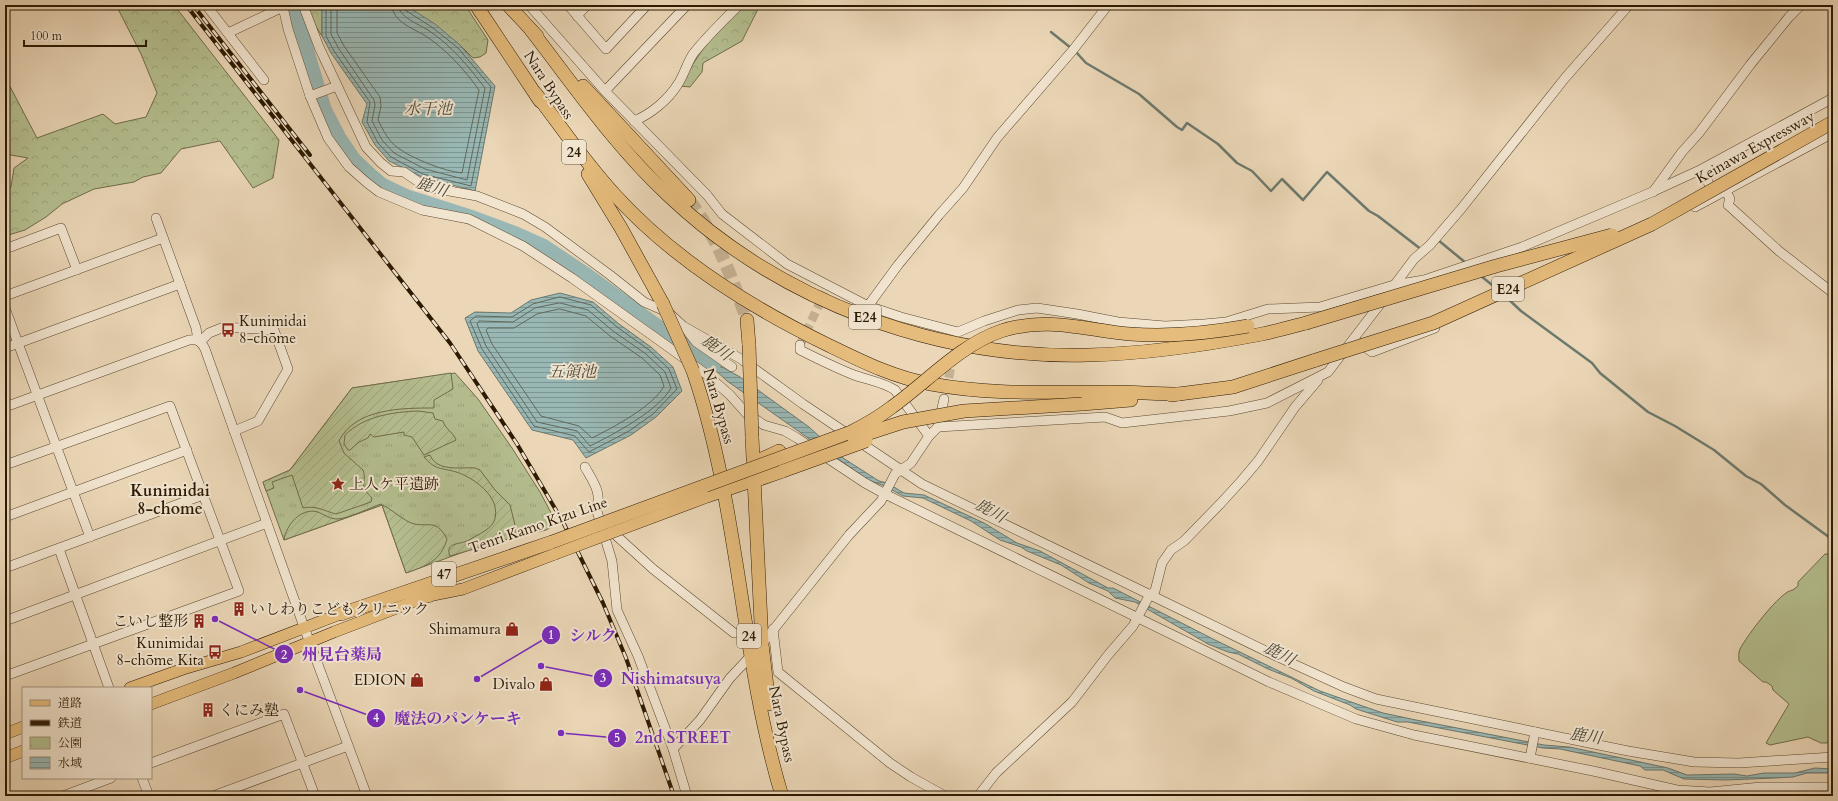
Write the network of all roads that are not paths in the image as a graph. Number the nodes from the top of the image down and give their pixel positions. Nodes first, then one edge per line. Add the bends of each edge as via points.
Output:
1 (206, 5) edge
2 (303, 5) edge
3 (476, 5) edge
4 (508, 5) edge
5 (529, 5) edge
6 (568, 5) edge
7 (587, 5) edge
8 (647, 5) edge
9 (687, 5) edge
10 (739, 5) edge
11 (1108, 5) edge
12 (1629, 5) edge
13 (1801, 5) edge
14 (282, 6) edge
15 (577, 16) junction
16 (531, 30) junction
17 (228, 33) junction
18 (264, 80) dead end
19 (337, 86) junction
20 (605, 91) junction
21 (536, 94) junction
22 (310, 96) junction
23 (1833, 98) edge
24 (634, 121) junction
25 (1833, 122) edge
26 (1833, 133) edge
27 (1702, 169) junction
28 (1726, 191) junction
29 (1652, 192) junction
30 (1715, 197) junction
31 (689, 200) tunnel mouth
32 (1693, 200) junction
33 (156, 218) dead end
34 (163, 238) junction
35 (5, 249) edge
36 (77, 270) junction
37 (180, 284) junction
38 (1394, 285) junction
39 (1833, 293) edge
40 (5, 296) edge
41 (868, 306) junction
42 (5, 308) edge
43 (747, 320) tunnel mouth
44 (683, 326) junction
45 (1293, 326) junction
46 (1106, 331) junction
47 (1353, 339) junction
48 (199, 341) junction
49 (18, 344) junction
50 (800, 345) dead end
51 (5, 348) edge
52 (732, 367) dead end
53 (1320, 377) junction
54 (1179, 394) junction
55 (37, 395) junction
56 (944, 399) tunnel mouth
57 (1082, 404) junction
58 (5, 407) edge
59 (938, 427) junction
60 (234, 431) junction
61 (929, 436) junction
62 (56, 446) junction
63 (187, 450) junction
64 (753, 463) junction
65 (5, 465) edge
66 (585, 467) dead end
67 (898, 472) junction
68 (722, 476) junction
69 (754, 481) junction
70 (725, 491) junction
71 (72, 492) junction
72 (885, 493) junction
73 (203, 495) junction
74 (5, 517) edge
75 (267, 523) junction
76 (602, 527) junction
77 (90, 537) junction
78 (220, 540) junction
79 (552, 545) junction
80 (58, 549) junction
81 (5, 568) edge
82 (75, 595) junction
83 (428, 596) joint
84 (1149, 596) junction
85 (341, 614) joint
86 (1139, 616) junction
87 (5, 621) edge
88 (304, 628) junction
89 (773, 629) junction
90 (734, 633) dead end
91 (310, 642) junction
92 (94, 644) junction
93 (762, 644) junction
94 (752, 656) junction
95 (5, 676) edge
96 (109, 687) edge
97 (133, 687) edge
98 (152, 704) edge
99 (22, 727) edge
100 (5, 734) edge
101 (1535, 734) junction
102 (348, 746) junction
103 (672, 749) junction
104 (22, 751) edge
105 (1530, 757) junction
106 (1833, 757) edge
107 (5, 758) edge
108 (152, 763) edge
109 (303, 763) junction
110 (108, 779) edge
111 (142, 779) edge
112 (1833, 787) edge
113 (63, 796) edge
114 (149, 796) edge
115 (213, 796) edge
116 (315, 796) edge
117 (367, 796) edge
118 (687, 796) edge
119 (782, 796) edge
120 (786, 796) edge
121 (945, 796) edge
122 (978, 796) edge

1 - 17 street
2 - 19 street
3 - 21 highway, Nara Bypass / 24
4 - 16 highway, Nara Bypass
5 - 20 street
6 - 15 street
7 - 15 street
8 - 15 street via 606,49
9 - 20 street
10 - 24 street via 693,55 678,85 647,116
11 - 41 street via 997,138 963,188 938,215
12 - 38 street via 1565,78 1461,209 1414,259
13 - 29 street via 1750,65
14 - 17 street
14 - 22 street
16 - 31 highway, Nara Bypass
16 - 45 highway, E24 via 627,152 692,217 766,270 802,290 858,315 950,342 1053,355 1162,349 1264,334
17 - 18 street
19 - 22 street
19 - 44 street via 366,147 391,171 404,172 433,188 477,196 523,214 560,237 644,302 669,313
20 - 24 street
21 - 54 highway, E24 via 597,174 655,235 697,268 742,298 789,326 846,353 908,378 948,387 1012,392
21 - 68 highway, Nara Bypass / 24, bridge via 621,228 663,304 704,402
22 - 72 street via 328,138 340,156 379,192 422,210 468,219 523,246 706,374 752,417 764,425 785,431 865,483
23 - 27 street
24 - 41 street via 722,214 787,264 826,289
25 - 32 highway, Keinawa Expressway / E24, bridge
26 - 28 street
27 - 29 street
27 - 30 street
28 - 30 street
28 - 39 street via 1730,199 1728,205
29 - 38 street via 1522,247 1424,280
30 - 47 street via 1528,287 1409,339 1372,352
32 - 45 highway, E24, bridge via 1617,233
32 - 54 highway, E24, bridge via 1652,224 1433,323 1233,386
33 - 34 street
34 - 36 street
34 - 37 street
35 - 36 street via 61,228
36 - 40 street
37 - 48 street
37 - 49 street
38 - 41 street via 1320,307 1268,309 1226,322 1165,326 1118,322 1037,308 1018,310 958,332
38 - 47 street
42 - 49 street
43 - 64 highway, Nara Bypass / 24, bridge
44 - 52 street via 696,342
44 - 67 street via 741,359
45 - 46 highway, bridge via 1248,326 1192,334
46 - 64 highway, bridge via 1070,318 1048,315 1023,317 999,323 954,348 894,397 866,416
46 - 79 highway, bridge via 1050,323 1000,332 965,350 892,408 851,432
47 - 53 street via 1328,372
48 - 55 street via 189,340
48 - 60 street via 205,349
48 - 60 street via 209,333 224,327 274,330 288,369 258,421
49 - 51 street
49 - 55 street
50 - 61 street via 800,350 813,357 895,390
53 - 59 street via 1267,403 1229,411 1122,423 1105,417
53 - 84 street via 1242,480 1188,537 1171,550 1162,563 1155,591
54 - 57 highway
55 - 58 street
55 - 62 street
56 - 59 street
57 - 69 highway, bridge via 927,424 866,441
57 - 79 highway, bridge via 964,411 903,422
59 - 61 street
60 - 75 street
61 - 67 street via 911,463
62 - 63 street via 170,406
62 - 65 street
62 - 71 street
63 - 71 street
63 - 73 street
64 - 68 main road, Tenri Kamo Kizu Line
64 - 69 highway, Nara Bypass / 24
66 - 76 street via 595,485 599,502 596,508
67 - 72 street
67 - 84 street
68 - 70 highway, Nara Bypass / 24
68 - 79 main road, Tenri Kamo Kizu Line, bridge
69 - 70 main road, Tenri Kamo Kizu Line
69 - 93 highway, Nara Bypass / 24
70 - 79 main road, Tenri Kamo Kizu Line, bridge
70 - 94 highway, Nara Bypass / 24
71 - 74 street
71 - 77 street
72 - 86 street
72 - 89 street
73 - 77 street
73 - 78 street
75 - 78 street
75 - 88 street
76 - 90 street via 611,530 653,569
76 - 103 street via 612,561 617,610 638,656
77 - 80 street
78 - 82 street
78 - 92 street via 239,591
79 - 83 highway via 440,588
79 - 85 highway
80 - 81 street
80 - 82 street
82 - 87 street
82 - 92 street
83 - 91 main road, 47
84 - 86 street
84 - 101 street via 1344,688 1369,697
85 - 88 main road
86 - 105 street via 1269,682 1356,719 1414,735
86 - 122 street via 1072,702 996,773
88 - 91 street
88 - 97 main road via 242,652
89 - 93 street
89 - 121 street via 778,672 890,763
91 - 98 main road, 47
91 - 102 street
92 - 95 street
92 - 96 street
93 - 94 street
93 - 120 highway, Nara Bypass / 24 via 769,704
94 - 103 street via 730,678 696,725
94 - 119 highway, Nara Bypass / 24 via 771,756
99 - 100 main road
101 - 105 street
101 - 106 street via 1694,762 1739,763
102 - 109 street
102 - 117 street
103 - 118 street
104 - 107 main road
105 - 112 street via 1677,790 1710,792 1761,787
108 - 109 street via 284,714
109 - 115 street
109 - 116 street
110 - 113 street
111 - 114 street

